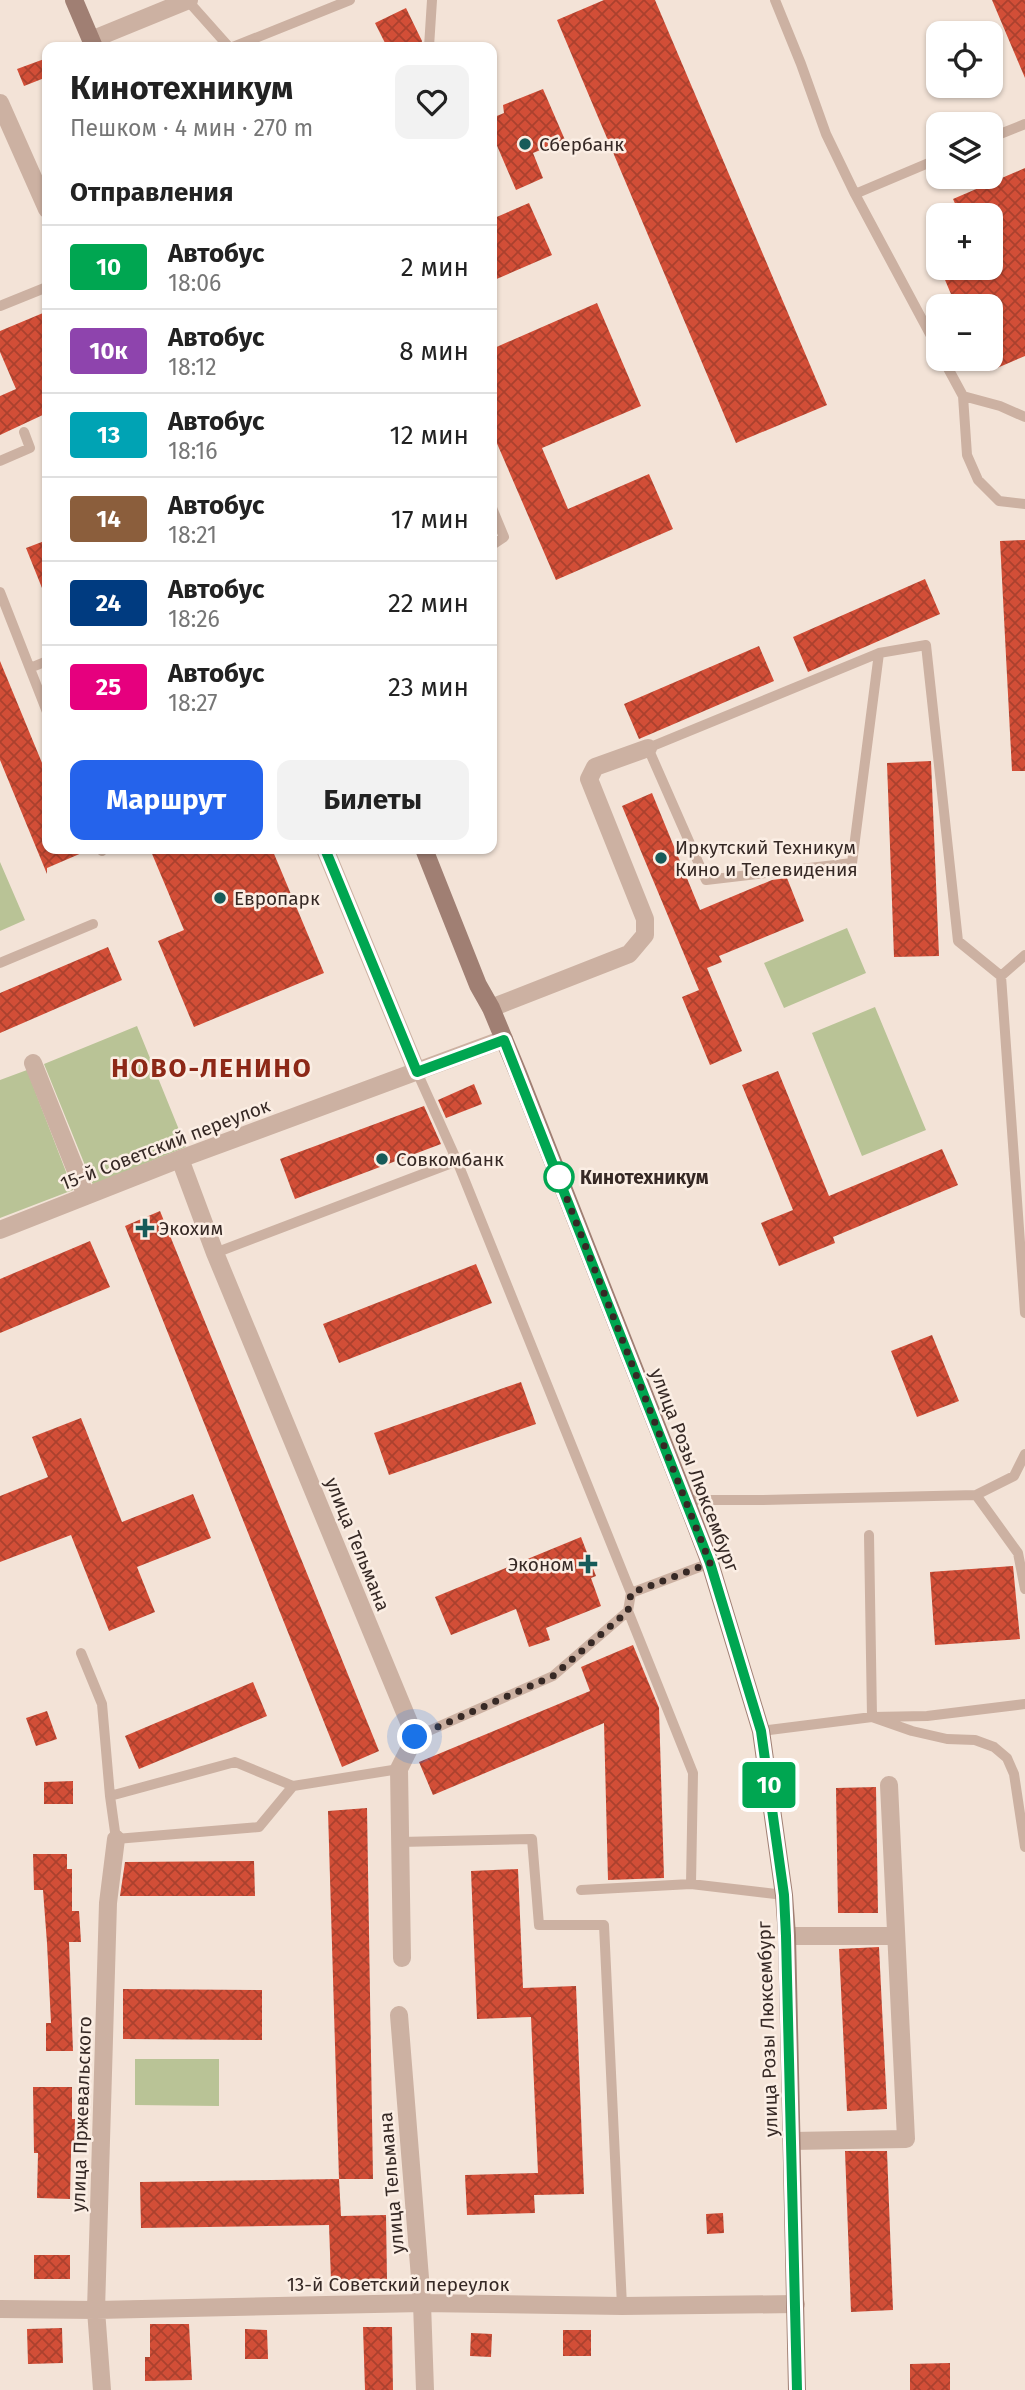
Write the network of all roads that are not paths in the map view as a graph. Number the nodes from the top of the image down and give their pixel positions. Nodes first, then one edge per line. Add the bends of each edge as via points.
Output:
1 (74, 0) edge
2 (188, 0) edge
3 (350, 0) edge
4 (432, 0) edge
5 (775, 0) edge
6 (91, 42) edge
7 (96, 42) edge
8 (226, 42) edge
9 (244, 42) edge
10 (429, 42) edge
11 (0, 103) edge
12 (1025, 124) edge
13 (1003, 133) edge
14 (926, 164) edge
15 (855, 194) junction
16 (42, 198) edge
17 (42, 289) edge
18 (0, 306) edge
19 (926, 327) edge
20 (949, 371) edge
21 (963, 396) junction
22 (1025, 417) edge
23 (24, 432) dead end
24 (0, 460) edge
25 (1025, 504) edge
26 (497, 520) edge
27 (497, 542) edge
28 (0, 592) edge
29 (879, 653) junction
30 (42, 663) edge
31 (30, 668) junction
32 (42, 699) edge
33 (648, 748) junction
34 (327, 854) edge
35 (426, 854) edge
36 (93, 924) dead end
37 (1025, 956) edge
38 (0, 963) edge
39 (1001, 976) junction
40 (491, 1008) junction
41 (504, 1040) junction
42 (33, 1063) dead end
43 (417, 1072) junction
44 (180, 1159) junction
45 (457, 1161) junction
46 (86, 1196) junction
47 (0, 1230) edge
48 (215, 1253) junction
49 (1025, 1313) edge
50 (1025, 1454) edge
51 (975, 1495) junction
52 (686, 1500) junction
53 (869, 1535) dead end
54 (710, 1563) junction
55 (1025, 1589) edge
56 (631, 1593) junction
57 (628, 1611) junction
58 (81, 1653) dead end
59 (1025, 1704) edge
60 (872, 1717) junction
61 (761, 1731) junction
62 (415, 1737) junction
63 (399, 1769) junction
64 (889, 1785) dead end
65 (293, 1786) junction
66 (110, 1797) junction
67 (116, 1839) junction
68 (400, 1842) junction
69 (1025, 1847) edge
70 (691, 1884) junction
71 (581, 1890) dead end
72 (784, 1895) junction
73 (786, 1936) junction
74 (896, 1936) junction
75 (401, 1958) dead end
76 (399, 2015) dead end
77 (792, 2141) junction
78 (422, 2303) junction
79 (796, 2304) junction
80 (622, 2306) junction
81 (0, 2309) edge
82 (96, 2310) junction
83 (102, 2390) edge
84 (425, 2390) edge
85 (797, 2390) edge

1 - 6 main road
2 - 7 street
2 - 8 lane
3 - 9 lane
4 - 10 lane
5 - 15 lane via 826,134
11 - 16 street
12 - 13 lane
14 - 15 lane
15 - 19 lane
17 - 18 lane
20 - 21 lane
21 - 22 lane
21 - 25 lane via 967,455 978,480 999,501
23 - 24 lane via 30,448
26 - 27 lane via 504,537
28 - 31 lane
29 - 33 lane
29 - 33 lane via 852,863 706,880
29 - 39 lane via 926,645 958,941
30 - 31 lane
31 - 32 lane
33 - 40 street via 595,766 589,779 645,919 645,936 629,954
34 - 43 street
35 - 40 main road, улица Розы Люксембург
36 - 38 lane
37 - 39 lane
39 - 49 lane
40 - 41 main road, улица Розы Люксембург
41 - 43 street, 15-й Советский переулок
41 - 52 main road, улица Розы Люксембург
42 - 46 street
43 - 44 street, 15-й Советский переулок
43 - 45 lane
44 - 46 street, 15-й Советский переулок
44 - 48 street, улица Тельмана
45 - 48 lane
45 - 56 lane
46 - 47 street, 15-й Советский переулок
48 - 62 street, улица Тельмана
50 - 51 lane via 1014,1476
51 - 52 lane
51 - 55 lane via 1018,1553
52 - 54 main road, улица Розы Люксембург
53 - 60 lane
54 - 56 lane
54 - 61 main road, улица Розы Люксембург
56 - 57 lane
57 - 62 lane via 553,1676
57 - 70 lane via 693,1773
58 - 66 lane via 102,1704
59 - 60 lane via 927,1716
60 - 61 lane
60 - 69 lane via 947,1740 975,1740 1007,1758 1014,1774
61 - 72 main road, улица Розы Люксембург
62 - 63 street
63 - 65 lane
63 - 68 street
64 - 74 street
65 - 66 lane via 235,1762
65 - 67 lane via 259,1827
66 - 67 lane
67 - 82 street, улица Пржевальского via 108,1903
68 - 75 street
68 - 80 lane via 532,1839 539,1925 604,1925
70 - 71 lane
70 - 72 lane
72 - 73 main road, улица Розы Люксембург
73 - 74 street
73 - 77 main road, улица Розы Люксембург
74 - 77 street via 906,2139
76 - 78 street, улица Тельмана
77 - 79 main road, улица Розы Люксембург
78 - 80 street, 13-й Советский переулок
78 - 82 street, 13-й Советский переулок
78 - 84 street, улица Тельмана
79 - 80 street, 13-й Советский переулок
79 - 85 main road, улица Розы Люксембург
81 - 82 street, 13-й Советский переулок
82 - 83 street, улица Пржевальского

